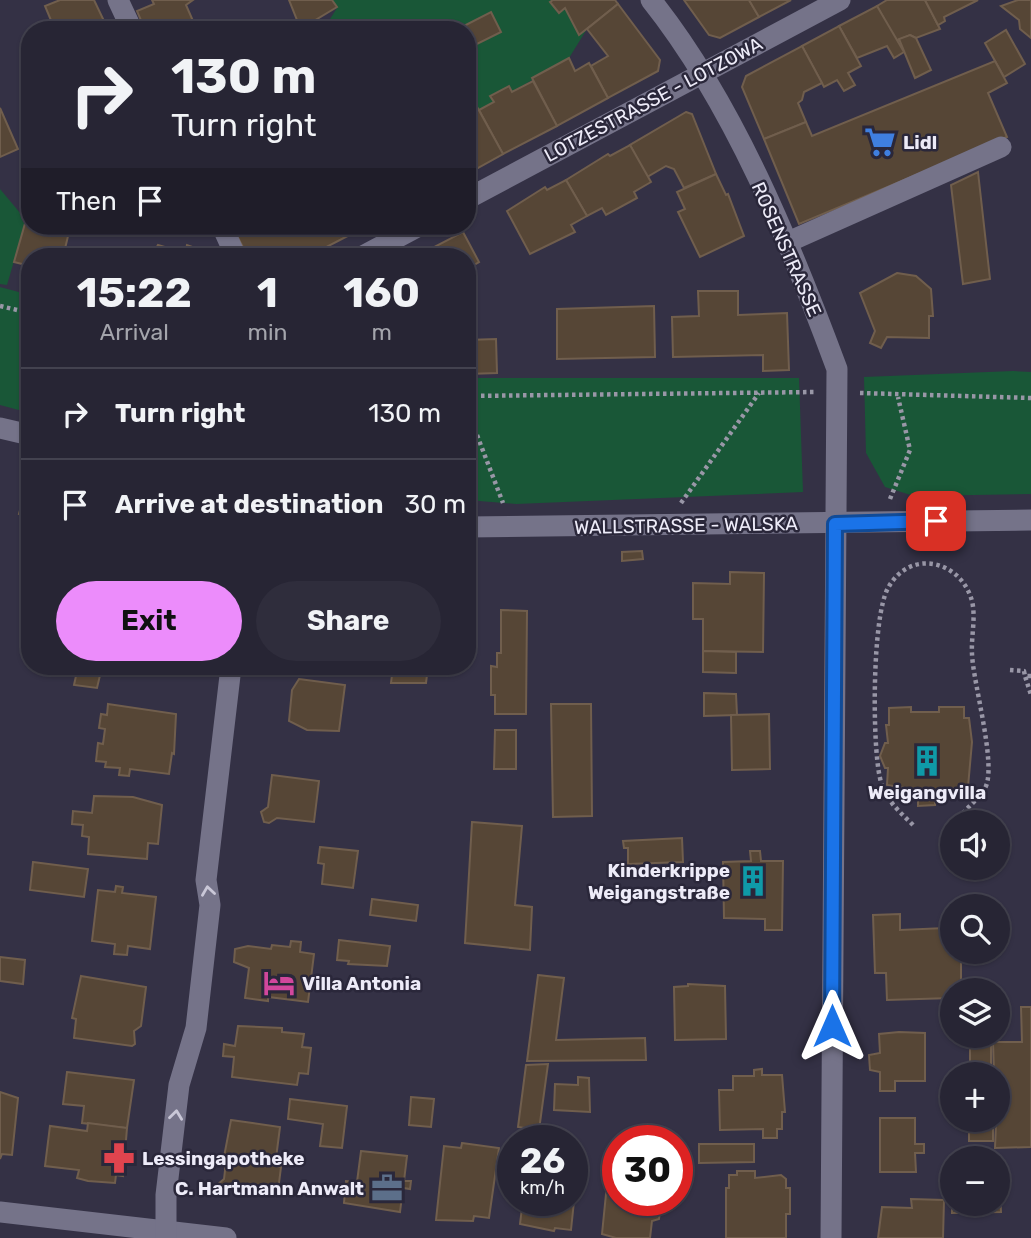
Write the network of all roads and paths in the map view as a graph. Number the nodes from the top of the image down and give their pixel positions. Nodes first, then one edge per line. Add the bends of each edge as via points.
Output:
1 (118, 0) edge
2 (651, 0) edge
3 (840, 0) edge
4 (128, 21) edge
5 (704, 72) junction
6 (1001, 147) dead end
7 (476, 195) edge
8 (402, 235) edge
9 (788, 243) junction
10 (378, 248) edge
11 (0, 306) edge
12 (21, 311) edge
13 (836, 391) junction
14 (760, 393) junction
15 (476, 396) edge
16 (898, 397) junction
17 (1031, 398) edge
18 (0, 428) edge
19 (21, 433) edge
20 (476, 433) edge
21 (1031, 520) edge
22 (890, 522) junction
23 (666, 524) junction
24 (835, 524) junction
25 (476, 527) edge
26 (512, 528) junction
27 (1010, 670) dead end
28 (230, 675) edge
29 (1028, 676) edge
30 (1031, 695) edge
31 (963, 810) edge
32 (913, 825) dead end
33 (0, 1212) edge
34 (165, 1235) edge
35 (226, 1238) edge
36 (831, 1238) edge

1 - 4 street
2 - 5 street, ROSENSTRASSE
3 - 5 street, LOTZESTRASSE - LOTZOWA
5 - 7 street, LOTZESTRASSE - LOTZOWA
5 - 9 street, ROSENSTRASSE
6 - 9 street
8 - 10 street
9 - 13 street, ROSENSTRASSE via 836,369
11 - 12 path
13 - 14 path
13 - 16 path
13 - 24 street, ROSENSTRASSE
14 - 15 path
14 - 23 path
16 - 17 path
16 - 22 path via 910,450 890,497
18 - 19 street
20 - 26 path
21 - 22 street, WALLSTRASSE - WALSKA
22 - 24 street, WALLSTRASSE - WALSKA
23 - 24 street, WALLSTRASSE - WALSKA
23 - 26 street, WALLSTRASSE - WALSKA
24 - 36 street, ROSENSTRASSE
25 - 26 street, WALLSTRASSE - WALSKA
27 - 29 path
34 -> 28 street via 179,1085 196,1028 209,905 206,880
29 - 30 path
31 - 32 path via 987,783 972,655 974,613 958,574 938,563 927,563 905,569 888,588 876,655 880,779 892,804
33 - 34 street
34 - 35 street

